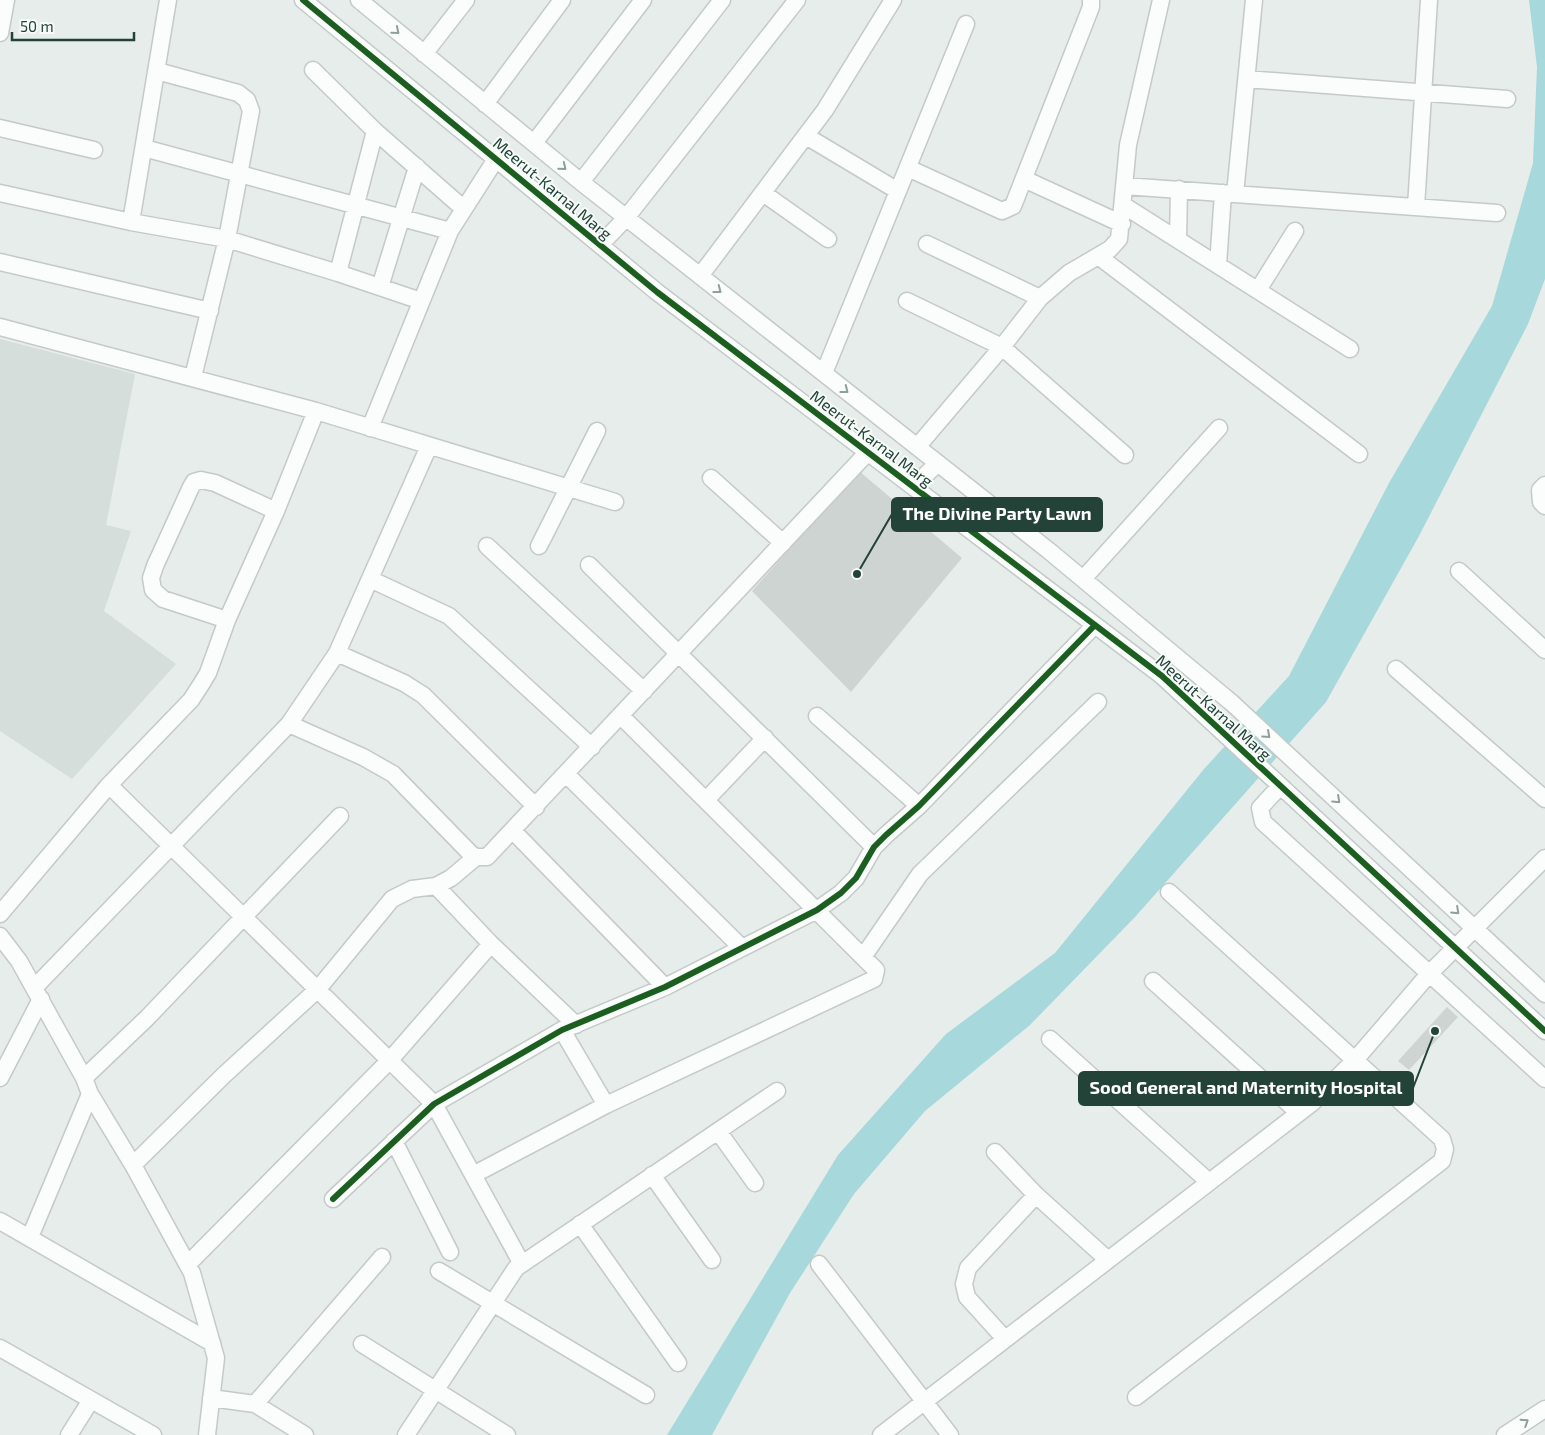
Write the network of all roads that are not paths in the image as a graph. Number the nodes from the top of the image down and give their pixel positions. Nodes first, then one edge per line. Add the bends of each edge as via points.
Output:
1 (6, 0) edge
2 (168, 0) edge
3 (303, 0) edge
4 (466, 0) edge
5 (562, 0) edge
6 (643, 0) edge
7 (722, 0) edge
8 (797, 0) edge
9 (894, 0) edge
10 (1091, 0) edge
11 (1161, 0) edge
12 (1254, 0) edge
13 (1429, 0) edge
14 (364, 2) edge
15 (966, 24) dead end
16 (0, 34) edge
17 (424, 54) junction
18 (313, 70) dead end
19 (157, 71) junction
20 (1246, 79) junction
21 (1423, 92) junction
22 (1507, 98) dead end
23 (485, 104) junction
24 (0, 128) edge
25 (375, 131) junction
26 (806, 136) junction
27 (534, 143) junction
28 (144, 148) junction
29 (94, 150) dead end
30 (496, 159) junction
31 (417, 167) junction
32 (908, 168) junction
33 (239, 175) junction
34 (1024, 179) junction
35 (581, 182) junction
36 (1125, 186) junction
37 (1179, 189) junction
38 (898, 191) junction
39 (0, 193) edge
40 (763, 193) junction
41 (1229, 193) junction
42 (1123, 205) junction
43 (355, 206) junction
44 (1416, 207) junction
45 (464, 209) junction
46 (1497, 213) dead end
47 (401, 218) junction
48 (626, 218) junction
49 (131, 222) junction
50 (1122, 224) junction
51 (450, 231) junction
52 (1295, 231) dead end
53 (227, 238) junction
54 (828, 238) dead end
55 (1178, 240) junction
56 (927, 244) dead end
57 (600, 245) junction
58 (1098, 256) junction
59 (0, 262) edge
60 (1218, 265) junction
61 (338, 273) junction
62 (700, 276) junction
63 (380, 287) junction
64 (1258, 290) junction
65 (1040, 298) junction
66 (421, 301) junction
67 (907, 301) dead end
68 (210, 311) junction
69 (0, 327) edge
70 (1002, 347) junction
71 (1350, 350) dead end
72 (824, 373) junction
73 (193, 377) junction
74 (316, 411) junction
75 (370, 428) junction
76 (1219, 428) dead end
77 (597, 431) dead end
78 (429, 446) junction
79 (917, 447) junction
80 (868, 452) junction
81 (1359, 454) dead end
82 (1126, 455) dead end
83 (938, 463) junction
84 (711, 478) dead end
85 (1545, 485) edge
86 (914, 487) junction
87 (569, 489) junction
88 (614, 502) dead end
89 (1545, 506) edge
90 (276, 511) junction
91 (783, 543) junction
92 (487, 546) dead end
93 (539, 546) dead end
94 (589, 565) dead end
95 (1459, 570) dead end
96 (370, 579) junction
97 (1083, 579) junction
98 (226, 620) junction
99 (1095, 625) junction
100 (1545, 650) edge
101 (337, 653) junction
102 (679, 654) junction
103 (1396, 669) dead end
104 (644, 691) junction
105 (1098, 702) dead end
106 (621, 716) junction
107 (817, 716) dead end
108 (289, 724) junction
109 (765, 738) junction
110 (592, 747) junction
111 (566, 774) junction
112 (1277, 784) junction
113 (109, 785) junction
114 (1545, 799) edge
115 (706, 800) junction
116 (536, 806) junction
117 (919, 806) junction
118 (340, 816) dead end
119 (513, 831) junction
120 (172, 846) junction
121 (874, 848) junction
122 (476, 857) junction
123 (1545, 858) edge
124 (436, 886) junction
125 (1169, 892) dead end
126 (817, 910) junction
127 (0, 914) edge
128 (244, 917) junction
129 (1475, 930) junction
130 (0, 936) edge
131 (491, 944) junction
132 (742, 948) junction
133 (1456, 950) junction
134 (863, 957) junction
135 (1429, 974) junction
136 (1153, 982) dead end
137 (665, 987) junction
138 (318, 989) junction
139 (38, 994) junction
140 (1545, 994) edge
141 (569, 1027) junction
142 (1545, 1031) edge
143 (1050, 1039) dead end
144 (390, 1060) junction
145 (1355, 1060) junction
146 (0, 1078) edge
147 (84, 1078) junction
148 (1545, 1079) edge
149 (777, 1091) dead end
150 (90, 1094) junction
151 (434, 1104) junction
152 (606, 1105) junction
153 (1299, 1112) junction
154 (718, 1131) junction
155 (394, 1141) junction
156 (995, 1152) dead end
157 (133, 1165) junction
158 (473, 1175) junction
159 (652, 1176) junction
160 (1209, 1182) junction
161 (755, 1183) dead end
162 (1036, 1195) junction
163 (333, 1199) dead end
164 (0, 1221) edge
165 (580, 1224) junction
166 (30, 1237) junction
167 (450, 1252) dead end
168 (382, 1256) dead end
169 (712, 1260) dead end
170 (1108, 1260) junction
171 (188, 1264) junction
172 (522, 1264) junction
173 (819, 1264) dead end
174 (439, 1271) dead end
175 (492, 1303) junction
176 (1005, 1339) junction
177 (212, 1343) junction
178 (362, 1344) dead end
179 (1, 1351) edge
180 (678, 1363) dead end
181 (436, 1390) junction
182 (646, 1395) dead end
183 (1136, 1397) dead end
184 (211, 1398) junction
185 (90, 1400) junction
186 (924, 1402) junction
187 (255, 1404) junction
188 (1545, 1408) edge
189 (69, 1435) edge
190 (153, 1435) edge
191 (207, 1435) edge
192 (305, 1435) edge
193 (406, 1435) edge
194 (507, 1435) edge
195 (881, 1435) edge
196 (950, 1435) edge
197 (1505, 1435) edge

1 - 16 street
2 - 19 street
3 - 30 street, Meerut-Karnal Marg
4 - 17 street
5 - 23 street
6 - 27 street
7 - 35 street
8 - 48 street
9 - 26 street
10 - 34 street
11 - 36 street via 1128,146
12 - 20 street
13 - 21 street
14 -> 17 street, Meerut-Karnal Marg
15 - 32 street
17 - 23 street, Meerut-Karnal Marg
18 - 25 street
19 - 28 street
19 - 33 street via 238,93 247,100 251,111
20 - 21 street
20 - 41 street
21 - 22 street
21 - 44 street
23 - 27 street, Meerut-Karnal Marg
24 - 29 street
25 - 31 street
25 - 43 street
26 - 38 street
26 - 40 street
27 -> 35 street, Meerut-Karnal Marg
28 - 33 street
28 - 49 street
30 - 45 street
30 - 57 street, Meerut-Karnal Marg
31 - 45 street
31 - 47 street
32 - 34 street via 1002,211 1013,206
32 - 38 street
33 - 43 street
33 - 53 street
34 - 50 street
35 - 48 street, Meerut-Karnal Marg
36 - 37 street
36 - 42 street
37 - 41 street
37 - 55 street
38 - 72 street
39 - 49 street
40 - 54 street
40 - 62 street
41 - 44 street
41 - 60 street
42 - 50 street
42 - 55 street
43 - 47 street
43 - 61 street
44 - 46 street
45 - 51 street
47 - 51 street
47 - 63 street
48 - 57 street
48 - 62 street, Meerut-Karnal Marg
49 - 53 street
50 - 58 street via 1119,239
51 - 66 street
52 - 64 street
53 - 61 street
53 - 68 street
55 - 60 street
56 - 65 street
57 - 80 street, Meerut-Karnal Marg
58 - 65 street via 1069,273
58 - 81 street
59 - 68 street
60 - 64 street
61 - 63 street
62 -> 72 street, Meerut-Karnal Marg
63 - 66 street
64 - 71 street
65 - 70 street
66 - 75 street
67 - 70 street
68 - 73 street
69 - 73 street
70 - 79 street
70 - 82 street
72 -> 79 street, Meerut-Karnal Marg
73 - 74 street
74 - 75 street
74 - 90 street
75 - 78 street
76 - 97 street
77 - 87 street
78 - 87 street
78 - 96 street
79 - 83 street, Meerut-Karnal Marg
80 - 86 street, Meerut-Karnal Marg
80 - 91 street
83 - 86 street
83 - 97 street, Meerut-Karnal Marg
84 - 91 street
85 - 89 street via 1540,490 1541,502
86 - 99 street, Meerut-Karnal Marg
87 - 88 street
87 - 93 street
90 - 98 street
90 - 98 street via 207,481 194,482 186,496 155,566 151,578 153,590 163,599
91 - 102 street
92 - 104 street
94 - 102 street
95 - 100 street
96 - 101 street
96 - 110 street via 449,616
97 -> 129 street, Meerut-Karnal Marg via 1232,703
98 - 113 street via 208,673 191,700
99 - 112 street, Meerut-Karnal Marg via 1162,676
99 - 117 street
101 - 108 street
101 - 116 street via 423,695
102 - 104 street
102 - 109 street
103 - 114 street
104 - 106 street
105 - 134 street via 920,874
106 - 110 street
106 - 115 street
107 - 117 street
108 - 120 street
108 - 122 street via 393,774
109 - 115 street
109 - 121 street
110 - 111 street
111 - 116 street
111 - 132 street
112 - 133 street, Meerut-Karnal Marg
112 - 135 street via 1260,808 1263,822
113 - 120 street
113 - 127 street
115 - 126 street
116 - 119 street
117 - 121 street
118 - 128 street
119 - 122 street via 490,856
119 - 137 street
120 - 128 street
120 - 139 street
121 - 126 street via 856,878 842,893
122 - 124 street
123 - 129 street
124 - 131 street
124 - 138 street via 412,889 392,899
125 - 145 street
126 - 132 street
126 - 134 street
128 - 138 street
128 - 147 street
129 - 133 street
129 - 140 street, Meerut-Karnal Marg
130 - 139 street
131 - 141 street
131 - 144 street
132 - 137 street
133 - 135 street
133 - 142 street, Meerut-Karnal Marg
134 - 152 street via 876,970 874,979
135 - 145 street
135 - 148 street
136 - 153 street
137 - 141 street
138 - 144 street
138 - 157 street
139 - 146 street
139 - 147 street
141 - 151 street
141 - 152 street
143 - 160 street
144 - 151 street
144 - 171 street
145 - 153 street
145 - 183 street via 1442,1139 1445,1149 1442,1160
147 - 150 street
149 - 154 street
150 - 157 street
150 - 166 street
151 - 155 street
151 - 158 street
152 - 158 street
153 - 160 street
154 - 159 street
154 - 161 street
155 - 163 street
155 - 167 street
156 - 162 street
157 - 171 street
158 - 172 street
159 - 165 street
159 - 169 street
160 - 170 street
162 - 170 street
162 - 176 street via 968,1268 964,1284 968,1297
164 - 166 street
165 - 172 street
165 - 180 street
166 - 177 street
168 - 187 street
170 - 176 street
171 - 177 street
172 - 175 street
173 - 186 street
174 - 175 street
175 - 181 street
175 - 182 street
176 - 186 street
177 - 184 street via 216,1358
178 - 181 street
179 - 185 street
181 - 193 street
181 - 194 street
184 - 187 street
184 - 191 street
185 - 189 street
185 - 190 street
186 - 195 street
186 - 196 street
187 - 192 street
197 -> 188 street

